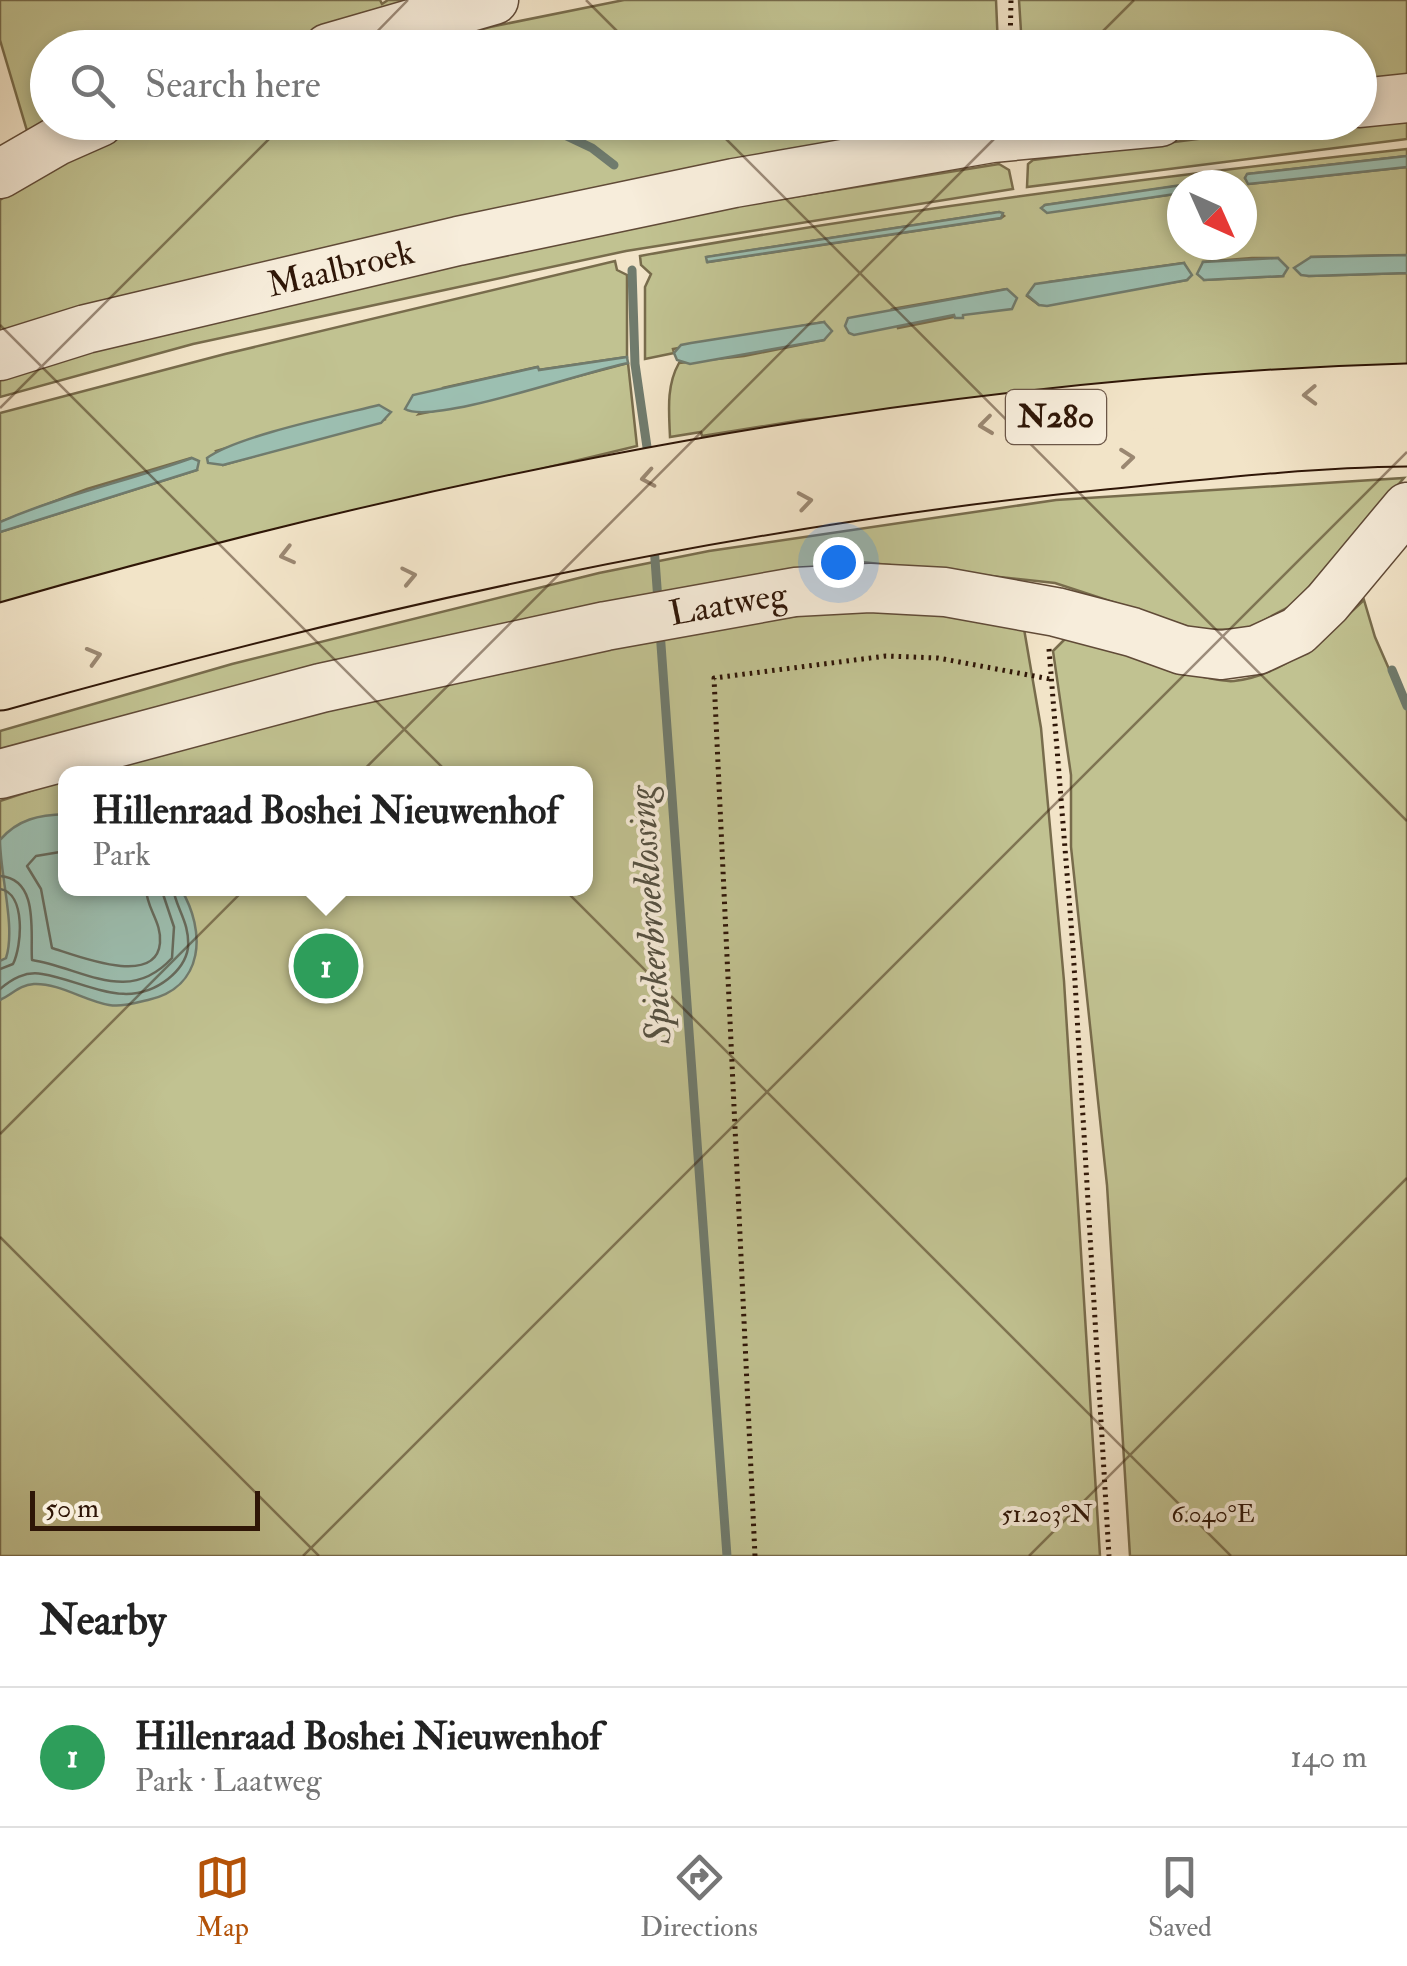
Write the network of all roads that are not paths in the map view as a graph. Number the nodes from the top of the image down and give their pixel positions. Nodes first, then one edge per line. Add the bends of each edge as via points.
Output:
1 (494, 0) edge
2 (390, 30) edge
3 (1407, 98) edge
4 (1377, 101) edge
5 (59, 140) edge
6 (981, 140) edge
7 (0, 174) edge
8 (0, 356) edge
9 (1402, 423) edge
10 (1407, 507) edge
11 (591, 513) junction
12 (0, 632) edge
13 (0, 682) edge
14 (0, 774) edge

1 - 2 street
3 - 4 street
5 - 7 street
6 - 8 street, Maalbroek via 439,245
9 - 11 highway, N280 via 1276,445 708,491
10 - 14 street, Laatweg via 1298,632 1257,650 1182,650 1056,612 945,592 795,592 321,688
11 -> 12 highway, N280 via 344,540
13 -> 11 highway, N280 via 364,585

